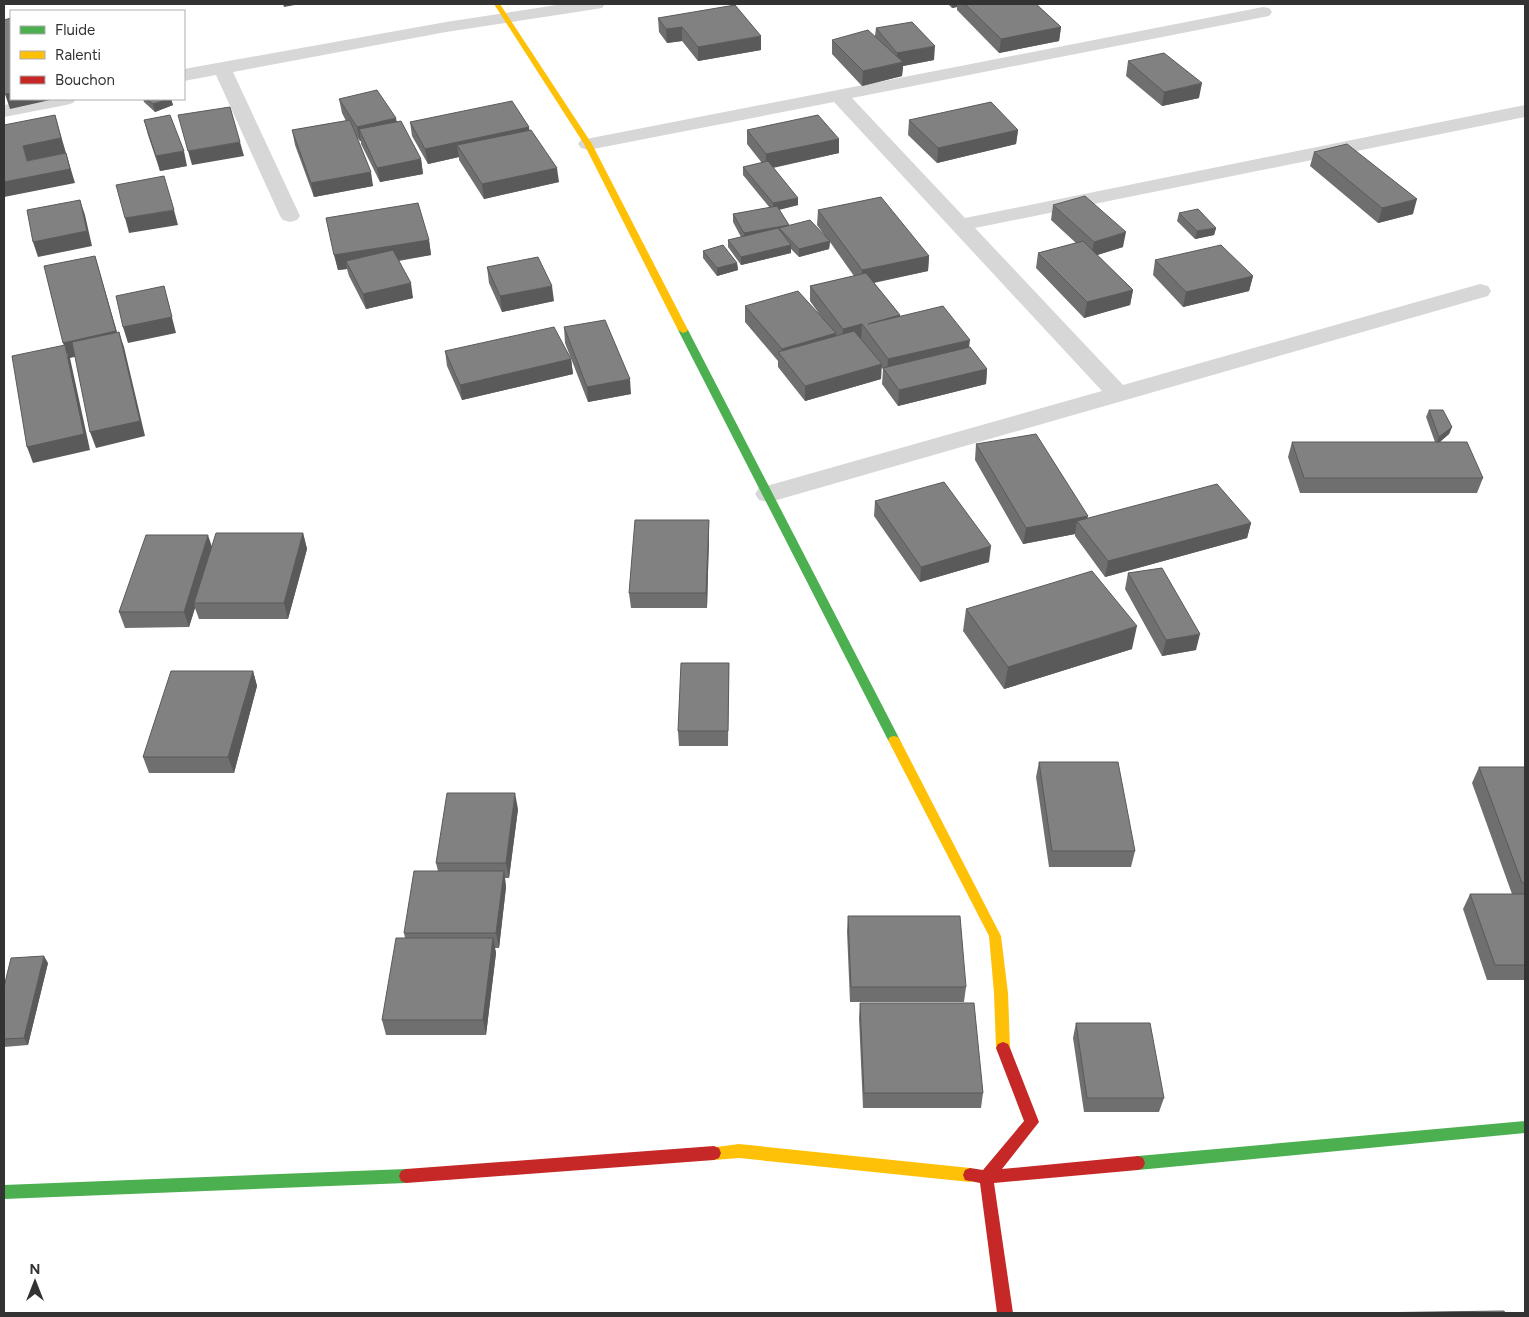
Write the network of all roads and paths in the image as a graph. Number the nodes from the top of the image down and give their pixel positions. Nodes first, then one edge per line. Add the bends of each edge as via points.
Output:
1 (596, 4) edge
2 (501, 11) edge
3 (1264, 12) dead end
4 (222, 68) junction
5 (185, 76) edge
6 (838, 95) junction
7 (61, 100) edge
8 (4, 111) edge
9 (1525, 111) edge
10 (588, 144) junction
11 (290, 216) dead end
12 (960, 225) junction
13 (1480, 291) dead end
14 (1118, 394) junction
15 (768, 494) junction
16 (1525, 1128) edge
17 (986, 1177) junction
18 (4, 1192) edge
19 (1005, 1313) edge

1 - 2 street
2 - 4 street
2 - 10 street
3 - 6 street
4 - 5 street
4 - 11 street
6 - 10 street
6 - 12 street
7 - 8 street
9 - 12 street
10 - 15 street
12 - 14 street
13 - 14 street
14 - 15 street
15 - 17 street via 995,936 1002,1045 1032,1122
16 - 17 street
17 - 18 street via 740,1151 446,1174
17 - 19 street

